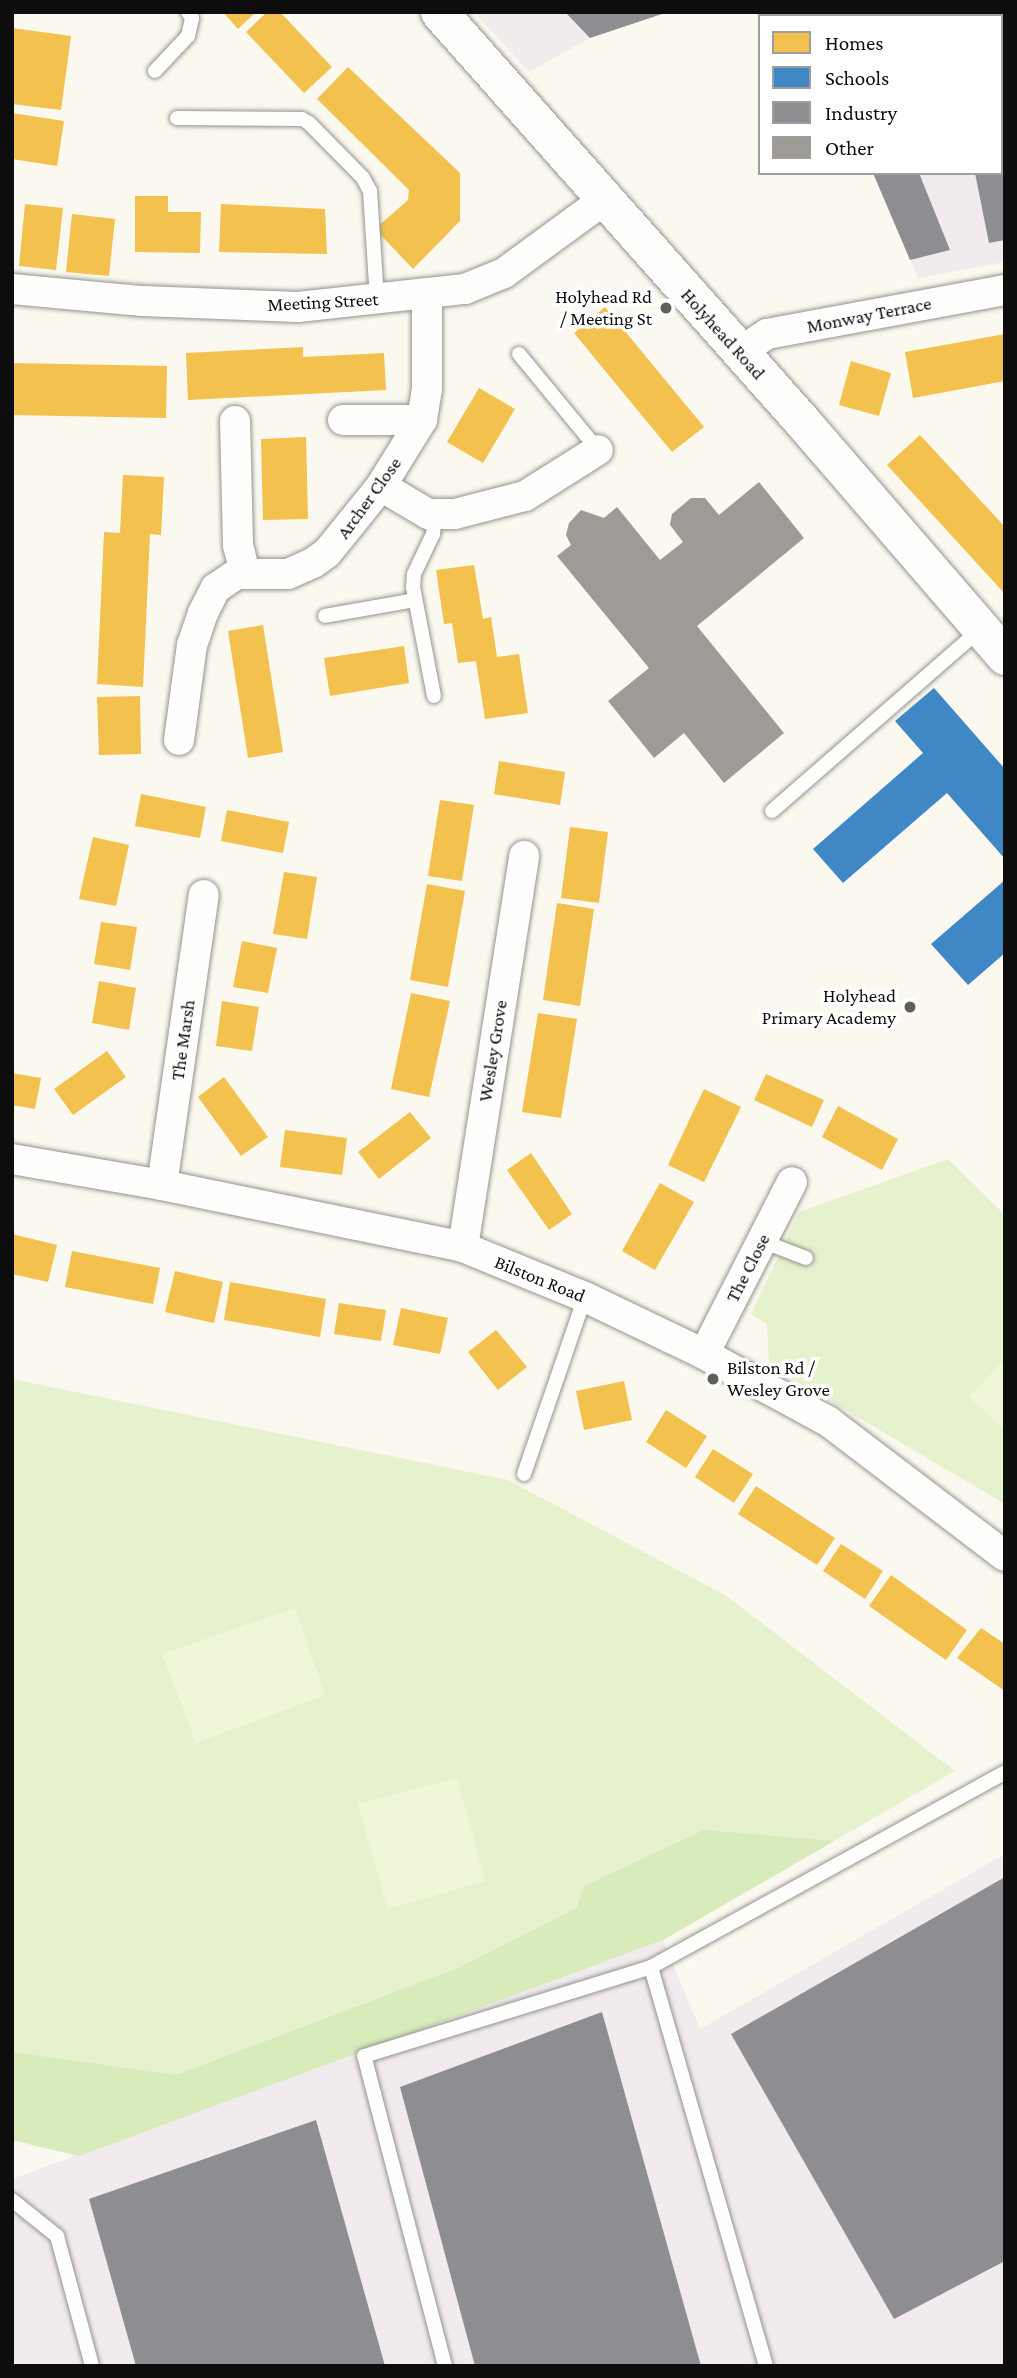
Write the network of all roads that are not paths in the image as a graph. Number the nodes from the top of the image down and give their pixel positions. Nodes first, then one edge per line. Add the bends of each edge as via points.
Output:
1 (188, 12) edge
2 (439, 12) edge
3 (155, 71) dead end
4 (177, 118) dead end
5 (606, 199) junction
6 (12, 289) edge
7 (1005, 290) edge
8 (427, 294) junction
9 (377, 299) junction
10 (738, 353) junction
11 (519, 354) dead end
12 (343, 420) dead end
13 (422, 420) junction
14 (235, 421) dead end
15 (598, 450) joint
16 (381, 486) junction
17 (428, 514) junction
18 (245, 573) junction
19 (415, 600) junction
20 (325, 615) dead end
21 (983, 627) junction
22 (1005, 656) edge
23 (433, 696) dead end
24 (179, 740) dead end
25 (772, 811) dead end
26 (524, 856) dead end
27 (204, 895) dead end
28 (12, 1160) edge
29 (792, 1182) dead end
30 (162, 1185) junction
31 (762, 1241) junction
32 (463, 1247) junction
33 (806, 1258) dead end
34 (585, 1297) junction
35 (704, 1354) junction
36 (524, 1474) dead end
37 (1005, 1556) edge
38 (1005, 1772) edge
39 (651, 1967) junction
40 (12, 2200) edge
41 (92, 2366) edge
42 (445, 2366) edge
43 (766, 2366) edge

1 - 3 lane via 192,18 188,36
2 - 5 street, Holyhead Road
4 - 9 lane via 302,119 309,123 370,191
5 - 8 street, Meeting Street via 505,274 465,289
5 - 10 street, Holyhead Road
6 - 9 street, Meeting Street via 142,301 298,307
7 - 10 street, Monway Terrace via 767,334
8 - 9 street, Meeting Street
8 - 13 street, Archer Close via 427,389
10 - 21 street, Holyhead Road
11 - 15 lane
12 - 13 street
13 - 16 street, Archer Close
14 - 18 street via 238,545
15 - 17 street via 525,496 455,514
16 - 17 street
16 - 18 street, Archer Close via 339,541 313,564 288,573
17 - 19 lane via 433,534 414,574
18 - 24 street, Archer Close via 237,573 216,588 203,613 192,645
19 - 20 lane
19 - 23 lane
21 - 22 street, Holyhead Road
21 - 25 lane
26 - 32 street, Wesley Grove
27 - 30 street, The Marsh
28 - 30 street, Bilston Road
29 - 31 street, The Close
30 - 32 street, Bilston Road
31 - 33 lane
31 - 35 street, The Close
32 - 34 street, Bilston Road
34 - 35 street, Bilston Road
34 - 36 lane
35 - 37 street, Bilston Road via 830,1422
38 - 39 lane
39 - 42 lane via 364,2056
39 - 43 lane
40 - 41 lane via 57,2236

